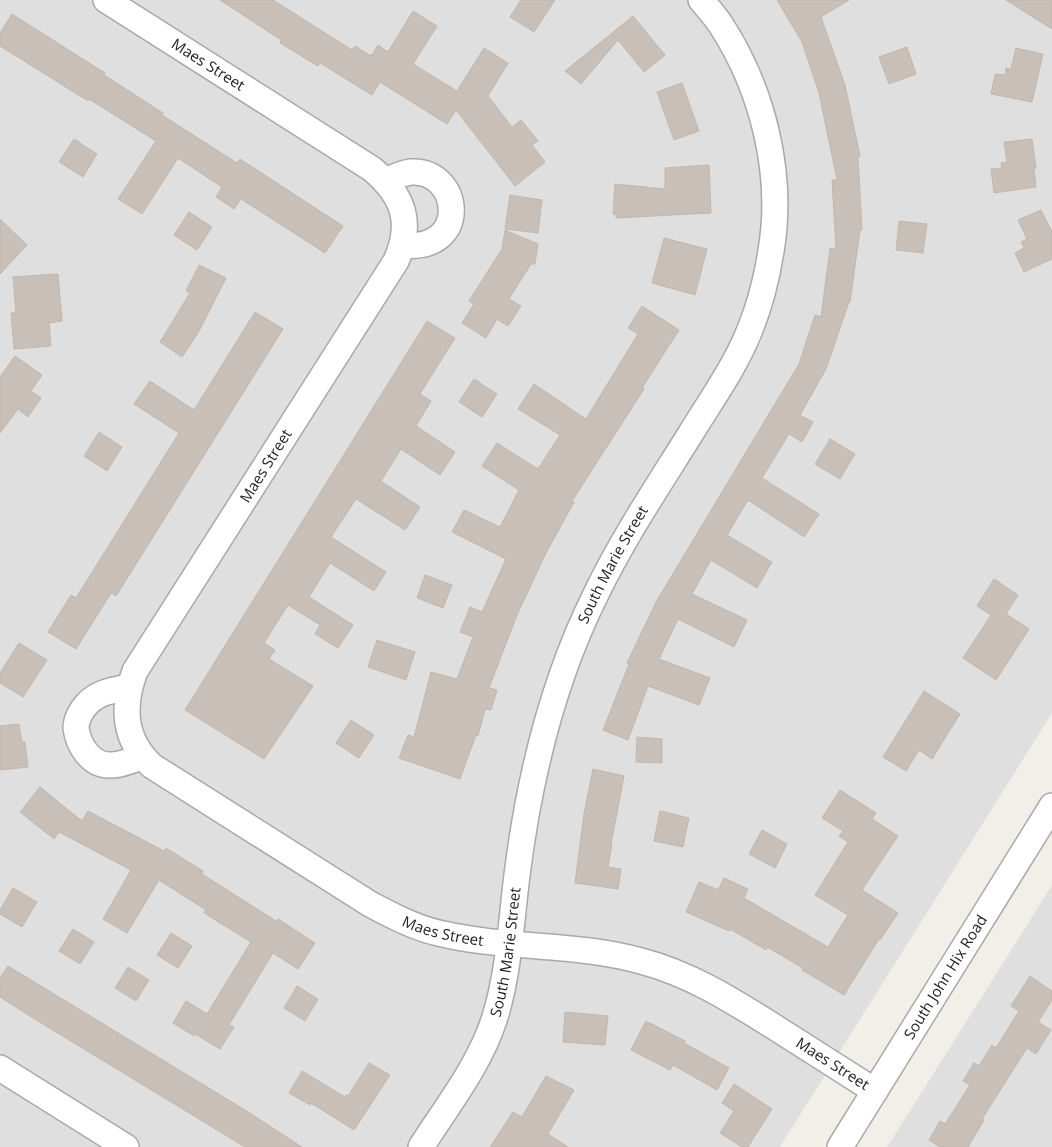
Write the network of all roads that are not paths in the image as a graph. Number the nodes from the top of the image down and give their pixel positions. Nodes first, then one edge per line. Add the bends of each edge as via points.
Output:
1 (106, 0) edge
2 (701, 0) edge
3 (386, 181) junction
4 (403, 245) junction
5 (129, 687) junction
6 (142, 757) junction
7 (1052, 806) edge
8 (510, 944) junction
9 (0, 1068) edge
10 (875, 1091) junction
11 (126, 1147) edge
12 (421, 1147) edge
13 (840, 1147) edge

1 - 3 street, Maes Street
2 - 8 street, South Marie Street via 720,24 744,67 762,115 771,153 775,202 772,250 761,298 734,362 623,542 572,648 535,766 517,873
3 - 4 street, Maes Street via 403,214
3 - 4 street via 414,172 432,177 445,188 452,204 446,230 439,237 424,245
4 - 5 street, Maes Street via 396,262 135,671
5 - 6 street, Maes Street via 128,729
5 - 6 street via 107,691 88,702 76,726 86,753 96,762 106,766
6 - 8 street, Maes Street via 393,916 441,934
7 - 10 street, South John Hix Road
8 - 10 street, Maes Street via 601,952 676,972 734,1002
8 - 12 street, South Marie Street via 495,1018 481,1054
9 - 11 street
10 - 13 street, South John Hix Road

